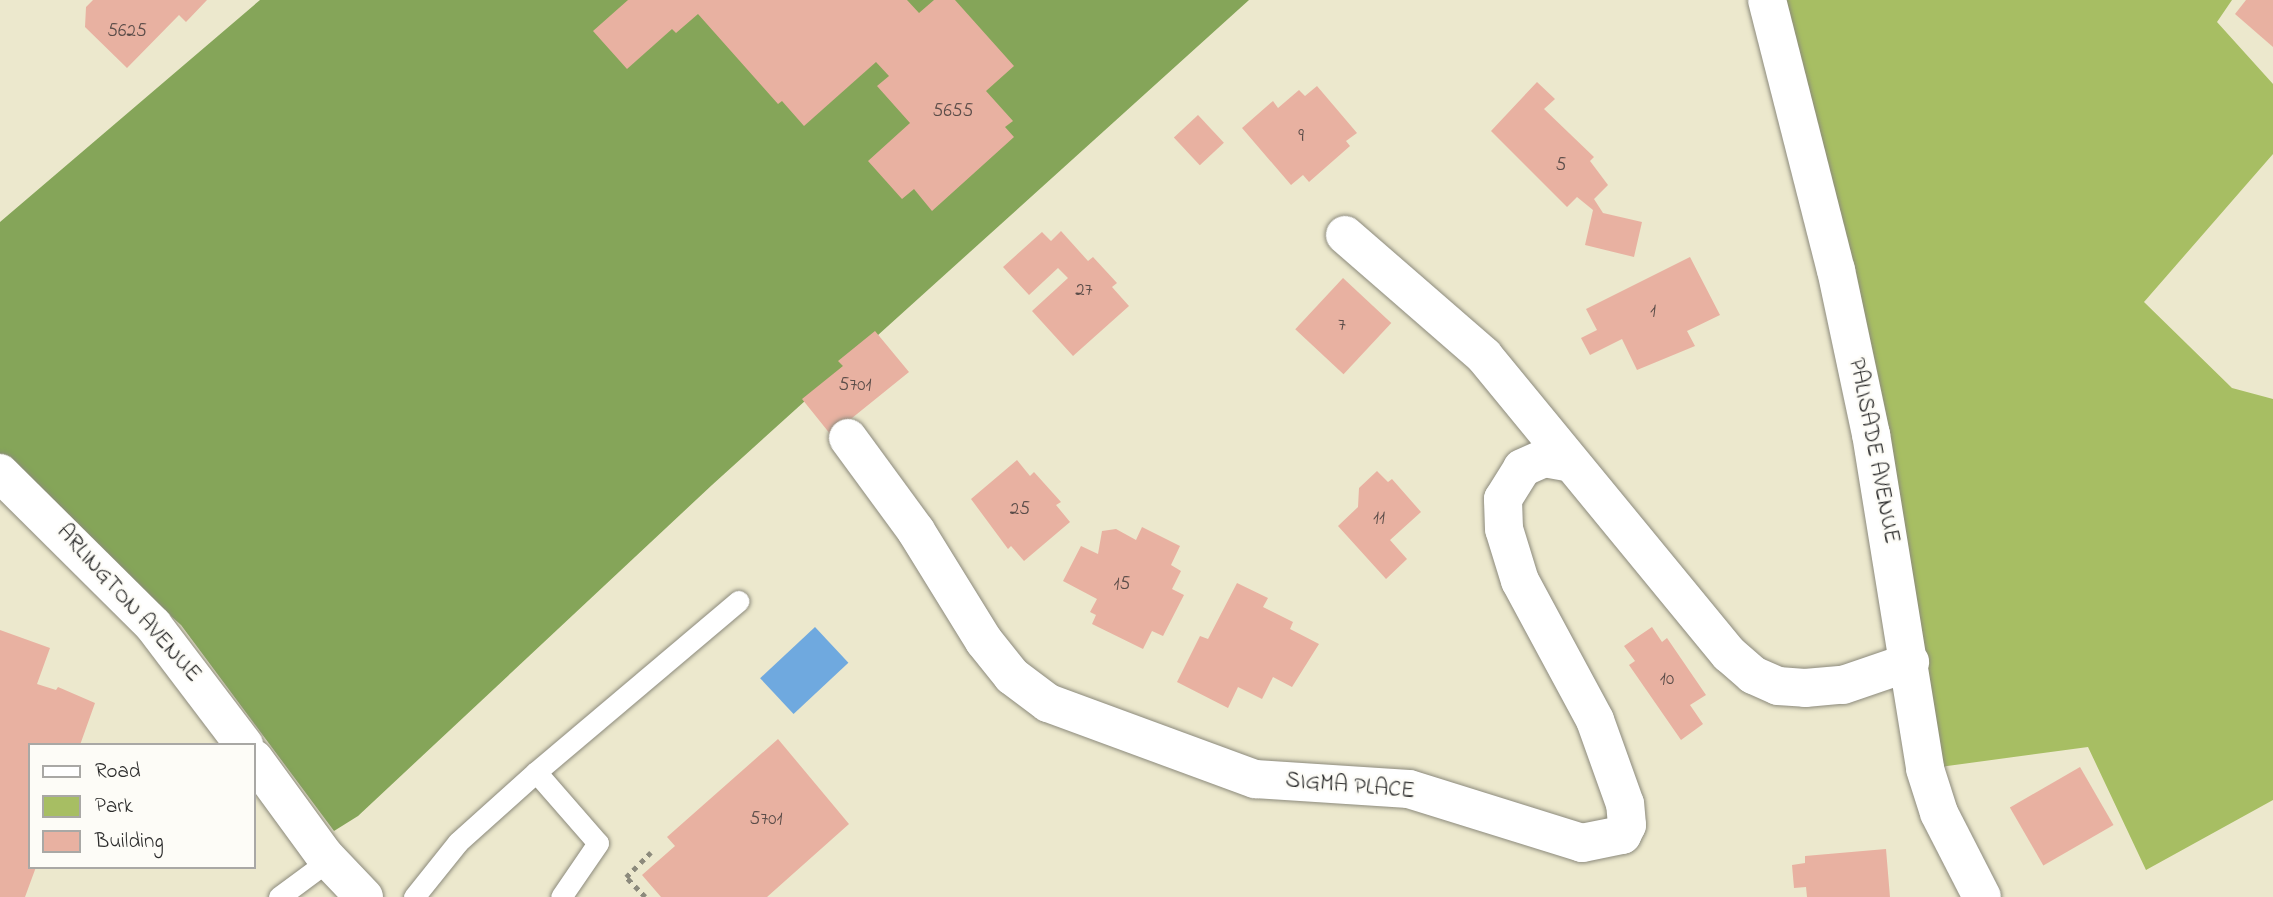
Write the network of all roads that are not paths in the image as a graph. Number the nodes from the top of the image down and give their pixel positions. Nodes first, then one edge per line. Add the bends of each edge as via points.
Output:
1 (1767, 0) edge
2 (1346, 235) dead end
3 (848, 438) dead end
4 (1571, 463) junction
5 (0, 473) edge
6 (738, 601) dead end
7 (1910, 662) junction
8 (242, 743) edge
9 (256, 763) edge
10 (536, 772) junction
11 (329, 860) junction
12 (279, 897) edge
13 (364, 897) edge
14 (414, 897) edge
15 (561, 897) edge
16 (1982, 897) edge

1 - 7 street, PALISADE AVENUE via 1836,271
2 - 4 street via 1484,356
3 - 4 street, SIGMA PLACE via 916,531 984,641 1012,676 1048,704 1255,779 1409,789 1582,843 1622,835 1627,825 1625,804 1595,720 1520,582 1504,529 1503,499 1522,468 1544,458
4 - 7 street via 1729,654 1753,675 1778,686 1843,685
5 - 8 street, ARLINGTON AVENUE via 153,625
6 - 10 lane
7 - 16 street, PALISADE AVENUE via 1925,769 1939,813
9 - 11 street
10 - 14 lane via 457,842
10 - 15 lane via 598,843
11 - 12 lane
11 - 13 street

